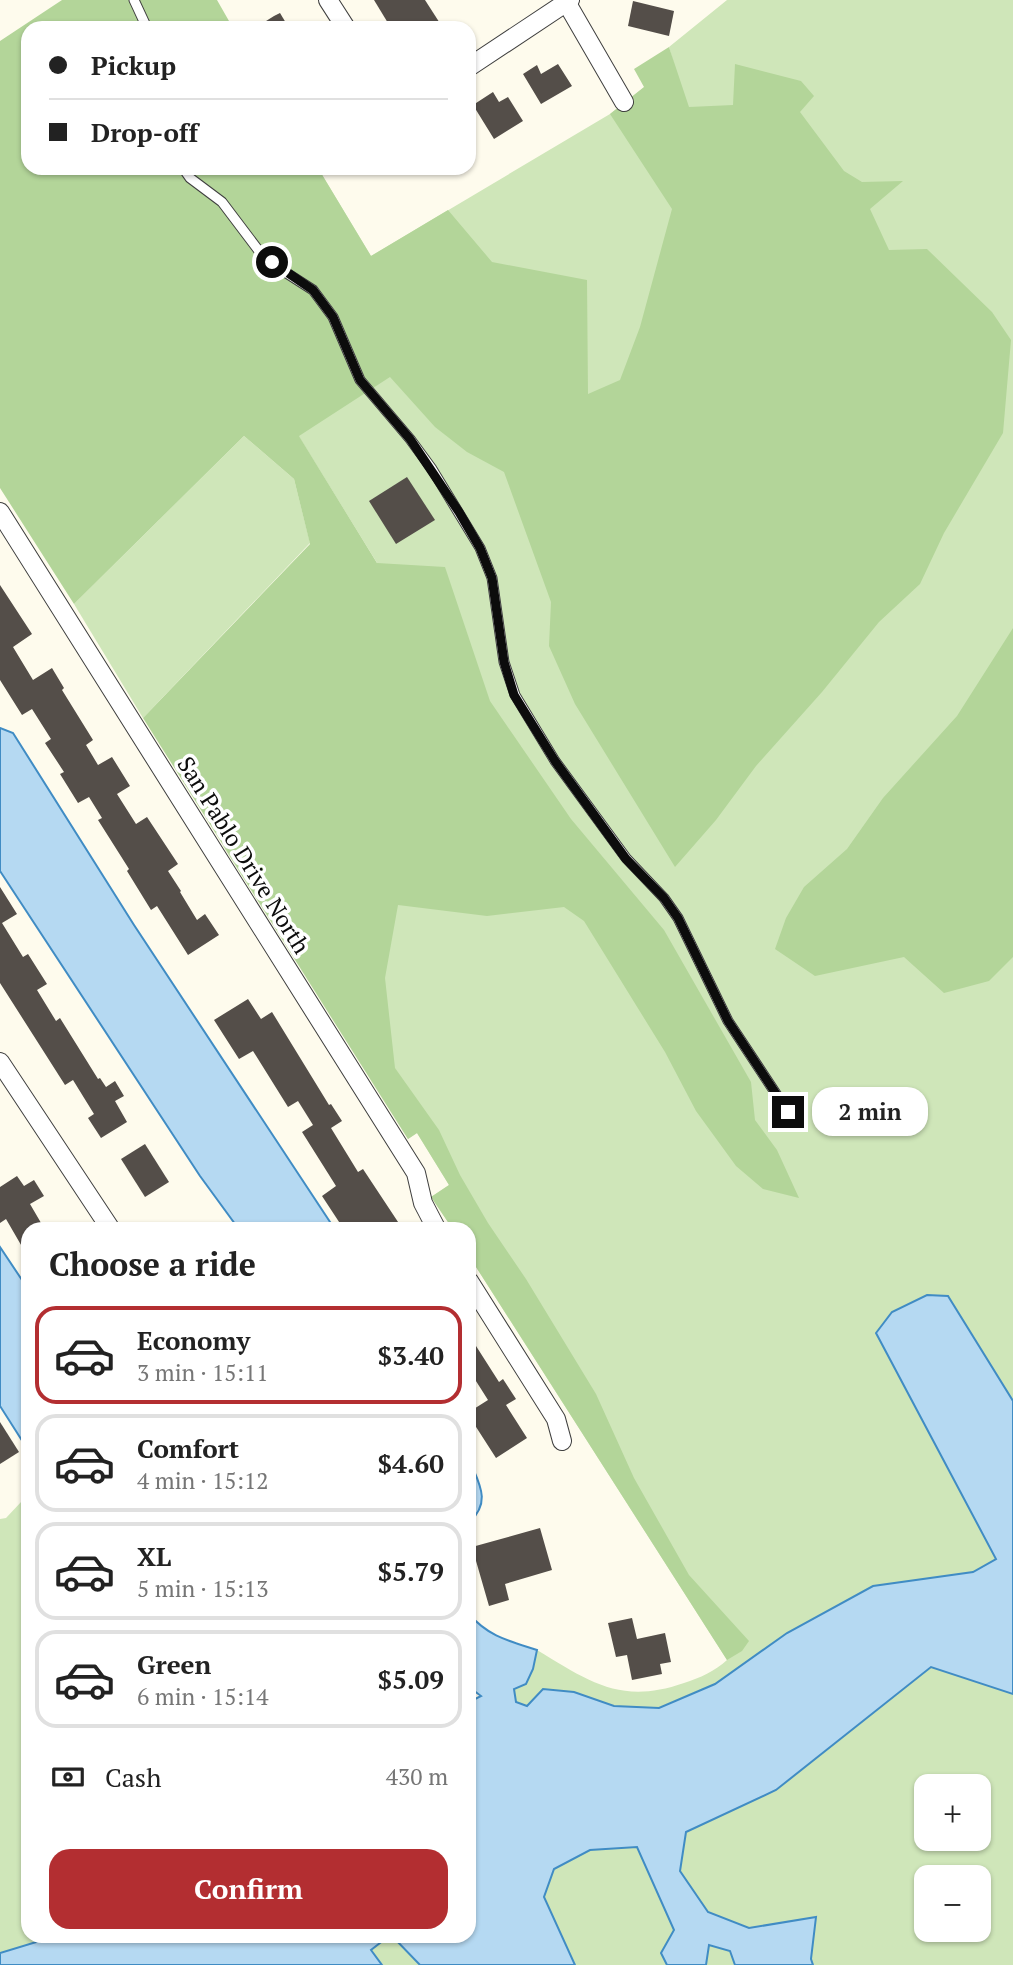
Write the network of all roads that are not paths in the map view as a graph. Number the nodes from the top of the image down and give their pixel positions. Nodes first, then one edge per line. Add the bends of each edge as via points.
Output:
1 (134, 0) edge
2 (328, 0) edge
3 (567, 1) edge
4 (144, 21) edge
5 (342, 21) edge
6 (476, 61) edge
7 (625, 102) dead end
8 (188, 175) edge
9 (0, 512) edge
10 (0, 1062) edge
11 (788, 1112) dead end
12 (106, 1222) edge
13 (433, 1222) edge
14 (476, 1292) edge
15 (562, 1441) dead end

1 - 4 lane
2 - 5 street
3 - 6 street
3 - 7 street
8 - 11 lane via 222,202 259,251 313,290 333,317 360,380 432,469 492,578 504,662 514,695 626,859 678,918 728,1021
9 - 13 street, San Pablo Drive North via 416,1173
10 - 12 street
14 - 15 street via 556,1419

